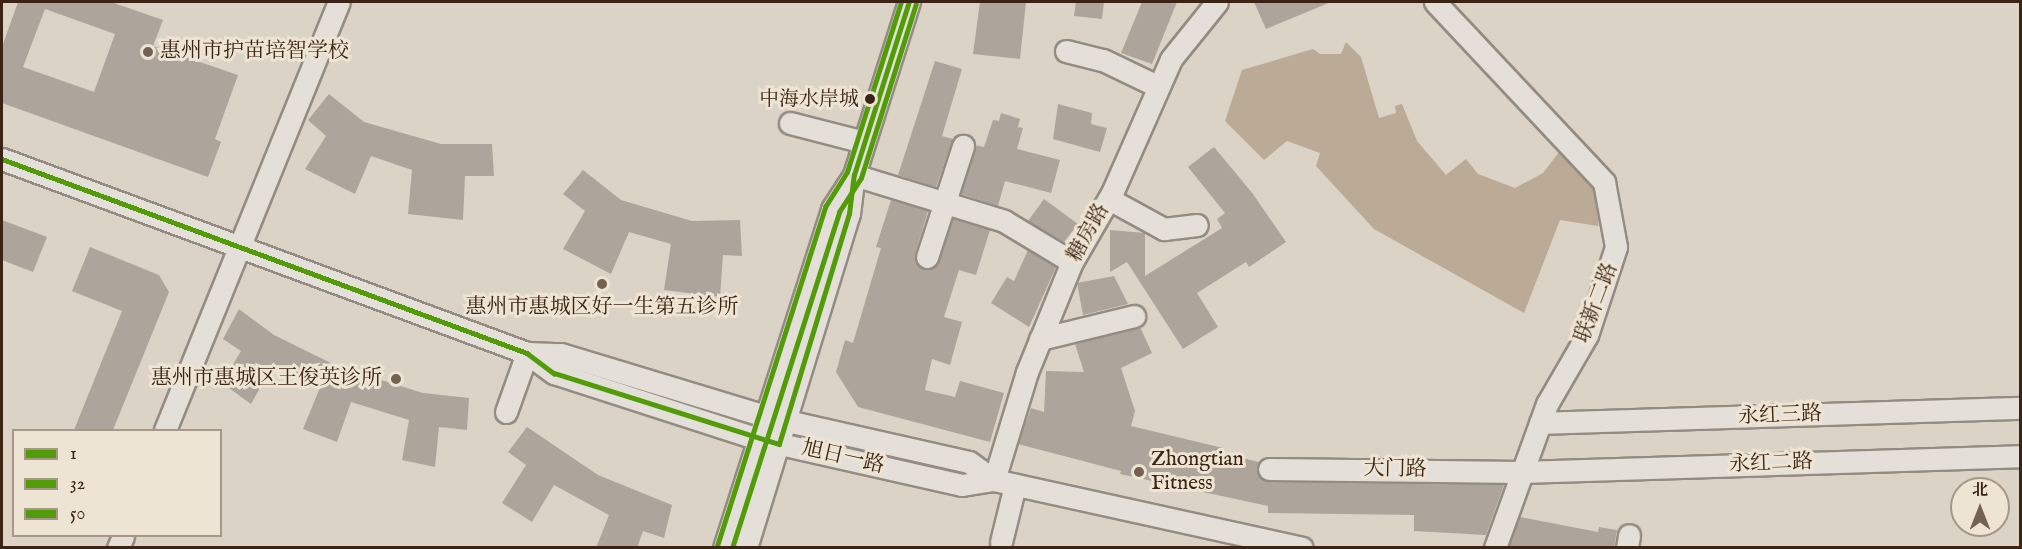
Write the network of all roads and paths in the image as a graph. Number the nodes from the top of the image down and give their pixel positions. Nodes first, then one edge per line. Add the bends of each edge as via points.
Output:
1 (339, 2) edge
2 (909, 2) edge
3 (1216, 2) edge
4 (1435, 2) edge
5 (1066, 51) dead end
6 (1157, 86) junction
7 (790, 123) dead end
8 (864, 142) junction
9 (963, 146) dead end
10 (2, 159) edge
11 (854, 176) junction
12 (1109, 199) junction
13 (945, 203) junction
14 (1197, 225) dead end
15 (241, 245) junction
16 (927, 257) dead end
17 (1072, 262) junction
18 (1134, 316) dead end
19 (1040, 339) junction
20 (527, 353) junction
21 (2020, 408) edge
22 (506, 412) dead end
23 (765, 416) junction
24 (787, 421) junction
25 (1540, 423) junction
26 (165, 429) edge
27 (758, 439) junction
28 (779, 444) junction
29 (2020, 456) edge
30 (1269, 469) dead end
31 (1521, 472) junction
32 (994, 480) junction
33 (1015, 485) junction
34 (1001, 542) dead end
35 (724, 548) edge
36 (746, 548) edge
37 (1302, 548) edge
38 (1495, 548) edge

1 - 15 street
2 - 8 street
3 - 6 street, 糖房路 via 1174,52
4 - 25 street, 联新二路 via 1608,189 1614,260 1585,340 1556,387
5 - 6 street via 1103,60
6 - 12 street, 糖房路
7 - 8 street
8 - 11 street
9 - 13 street
10 - 15 street, 旭日一路
11 - 13 street
11 - 23 street via 832,209
11 - 24 street via 849,214
12 - 14 street via 1164,229
12 - 17 street, 糖房路
13 - 16 street
13 - 17 street via 1004,221
15 - 20 street, 旭日一路
15 - 26 street
17 - 19 street, 糖房路
18 - 19 street
19 - 32 street, 糖房路
20 - 22 street
20 - 23 street, 旭日一路 via 561,354
20 - 27 street, 旭日一路 via 554,373
21 - 25 street, 永红三路
23 - 24 street, 旭日一路
23 - 27 street
24 - 28 street
24 - 32 street, 旭日一路 via 969,462
25 - 31 street, 联新二路
27 - 28 street, 旭日一路
27 - 35 street
28 - 32 street, 旭日一路 via 962,485
28 - 36 street
29 - 31 street, 永红二路
30 - 31 street, 大门路
31 - 38 street, 联新二路
32 - 33 street, 旭日一路
33 - 34 street
33 - 37 street, 旭日一路

